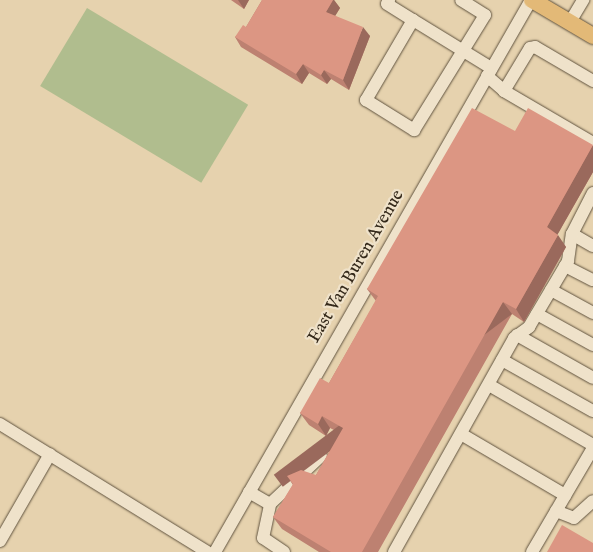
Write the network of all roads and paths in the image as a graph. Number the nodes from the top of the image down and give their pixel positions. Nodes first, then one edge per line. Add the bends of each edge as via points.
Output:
1 (461, 0) edge
2 (531, 0) edge
3 (583, 0) edge
4 (385, 1) edge
5 (413, 20) junction
6 (570, 22) junction
7 (593, 36) edge
8 (464, 51) junction
9 (489, 72) junction
10 (593, 81) edge
11 (504, 91) junction
12 (593, 142) edge
13 (593, 193) edge
14 (589, 210) edge
15 (572, 234) junction
16 (593, 246) edge
17 (565, 266) junction
18 (593, 280) edge
19 (551, 290) junction
20 (593, 313) edge
21 (537, 314) junction
22 (517, 335) junction
23 (593, 345) edge
24 (502, 360) junction
25 (593, 378) edge
26 (489, 385) junction
27 (593, 411) edge
28 (0, 424) edge
29 (461, 434) junction
30 (593, 446) edge
31 (50, 454) junction
32 (321, 456) dead end
33 (589, 465) edge
34 (249, 492) junction
35 (565, 495) junction
36 (593, 501) edge
37 (270, 504) junction
38 (556, 510) junction
39 (0, 542) edge
40 (207, 552) edge
41 (215, 552) edge
42 (284, 552) edge
43 (394, 552) edge
44 (532, 552) edge

1 - 8 street via 485,15
2 - 6 main road
2 - 9 street, East Van Buren Avenue
3 - 6 street
4 - 5 street
5 - 8 street
5 - 8 street via 366,100 414,130
6 - 7 main road
8 - 9 street
9 - 11 street
9 - 34 street, East Van Buren Avenue
10 - 11 street via 535,47 530,48
11 - 12 street
13 - 14 street
14 - 15 street
15 - 16 street
15 - 17 street
17 - 18 street
17 - 19 street
19 - 20 street
19 - 21 street
21 - 22 street via 529,327
21 - 23 street
22 - 24 street
22 - 25 street
24 - 26 street
24 - 27 street
26 - 29 street
26 - 30 street
28 - 31 street
29 - 35 street
29 - 43 street
30 - 33 street
31 - 39 street
31 - 40 street
32 - 37 street
33 - 35 street
34 - 37 street
34 - 41 street, East Van Buren Avenue
35 - 38 street
36 - 38 street via 574,518
37 - 42 street via 264,538
38 - 44 street

